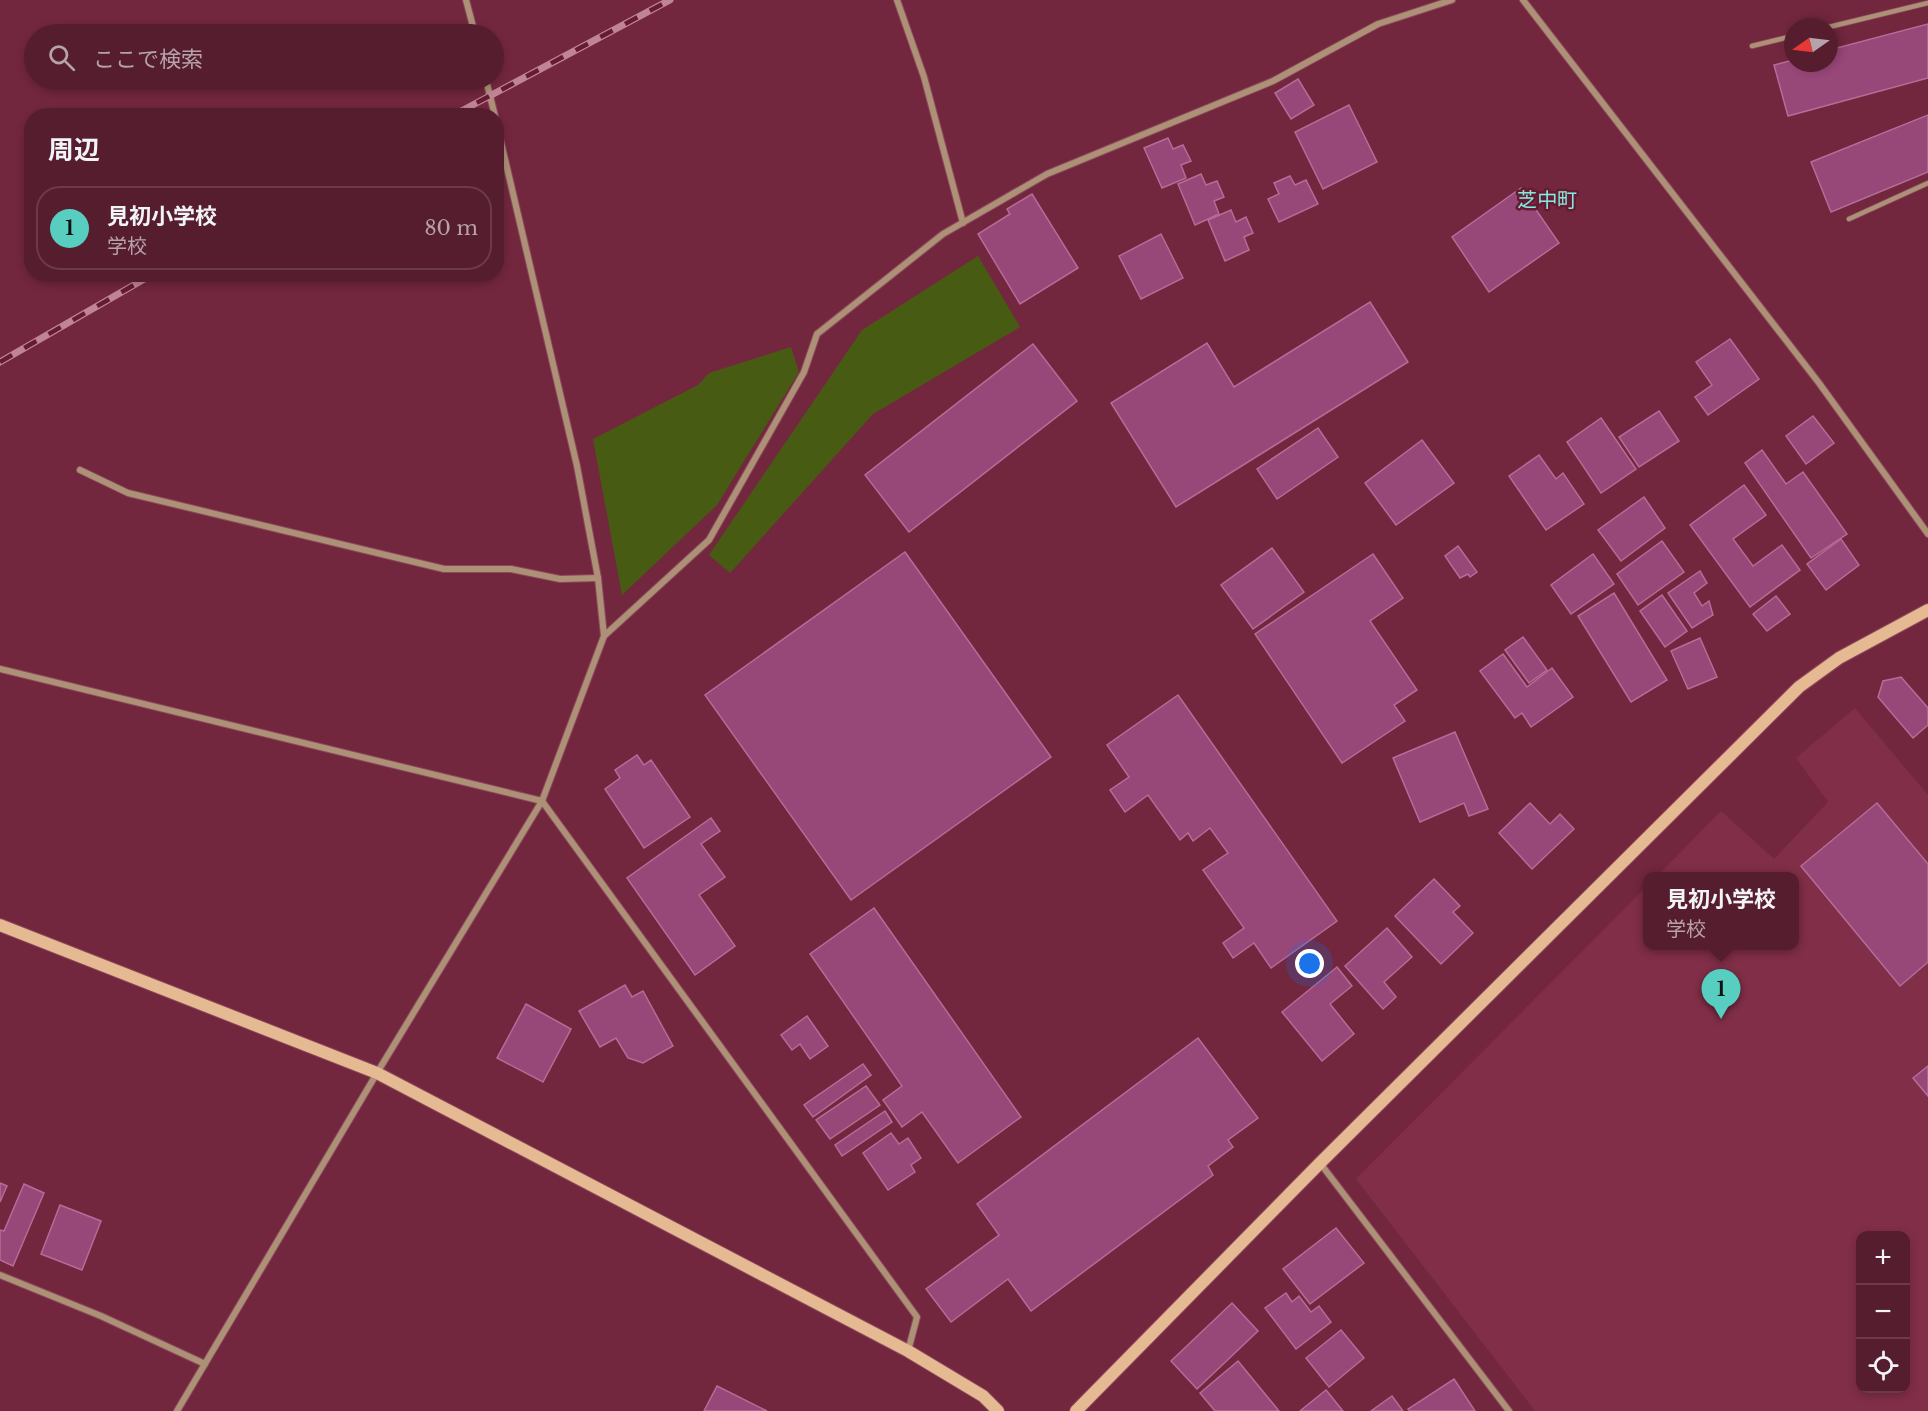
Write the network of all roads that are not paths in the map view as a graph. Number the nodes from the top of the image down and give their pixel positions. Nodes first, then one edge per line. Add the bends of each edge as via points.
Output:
1 (466, 0) edge
2 (897, 0) edge
3 (1452, 0) edge
4 (1523, 0) edge
5 (1928, 3) edge
6 (472, 24) edge
7 (1838, 25) edge
8 (1784, 38) edge
9 (1752, 46) dead end
10 (488, 90) edge
11 (493, 108) edge
12 (504, 155) edge
13 (1928, 183) edge
14 (1849, 219) dead end
15 (963, 223) junction
16 (80, 470) dead end
17 (1928, 534) edge
18 (598, 578) junction
19 (1928, 610) edge
20 (604, 636) junction
21 (0, 669) edge
22 (542, 801) junction
23 (0, 925) edge
24 (377, 1072) junction
25 (1320, 1163) junction
26 (0, 1275) edge
27 (908, 1350) junction
28 (205, 1364) junction
29 (177, 1411) edge
30 (998, 1411) edge
31 (1076, 1411) edge
32 (1509, 1411) edge

1 - 6 street
2 - 15 street via 924,77
3 - 15 street via 1378,24 1273,81 1047,174
4 - 17 street via 1812,374
5 - 7 lane
8 - 9 lane
10 - 11 street
12 - 18 street via 577,466
13 - 14 lane
15 - 20 street via 943,234 818,334 804,372 709,540
16 - 18 street via 128,493 444,569 511,569 560,579
18 - 20 street
19 - 25 street via 1839,658 1799,687
20 - 22 street
21 - 22 street
22 - 24 street
22 - 27 street via 917,1317
23 - 24 street
24 - 27 street
24 - 28 street
25 - 31 street
25 - 32 street
26 - 28 street
27 - 30 street via 983,1396
28 - 29 street

